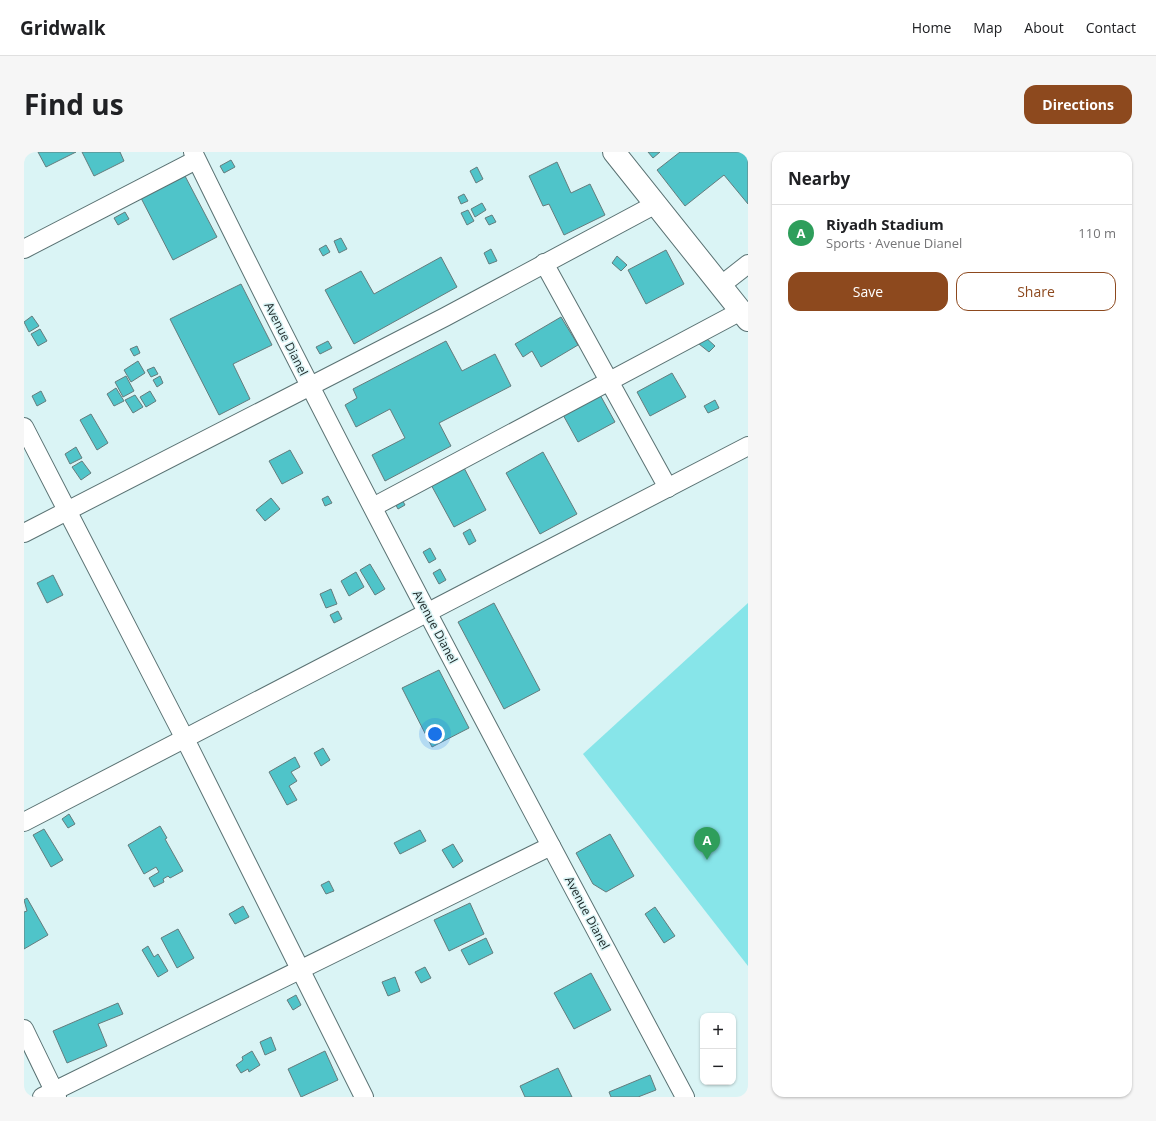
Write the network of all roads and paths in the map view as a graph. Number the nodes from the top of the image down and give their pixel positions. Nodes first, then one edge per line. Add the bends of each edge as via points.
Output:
1 (614, 152) edge
2 (194, 156) edge
3 (656, 204) junction
4 (24, 249) edge
5 (544, 263) junction
6 (748, 264) edge
7 (720, 286) junction
8 (744, 315) edge
9 (609, 382) junction
10 (310, 387) junction
11 (24, 427) edge
12 (748, 446) edge
13 (668, 488) junction
14 (373, 507) junction
15 (68, 511) junction
16 (24, 533) edge
17 (428, 613) junction
18 (185, 739) junction
19 (24, 822) edge
20 (551, 846) junction
21 (300, 969) junction
22 (24, 1029) edge
23 (51, 1095) edge
24 (364, 1097) edge
25 (685, 1097) edge

1 - 3 main road
2 - 4 street
2 - 10 street, Avenue Dianel
3 - 5 street
3 - 7 main road
5 - 9 street
5 - 10 street
6 - 7 street
7 - 8 main road
8 - 9 street
9 - 13 street
9 - 14 street
10 - 14 street, Avenue Dianel
10 - 15 street
11 - 15 street
12 - 13 street
13 - 17 street
14 - 17 street, Avenue Dianel
15 - 16 street
15 - 18 street
17 - 18 street
17 - 20 street, Avenue Dianel
18 - 19 street
18 - 21 street
20 - 21 street
20 - 25 street, Avenue Dianel
21 - 23 street
21 - 24 street
22 - 23 street

